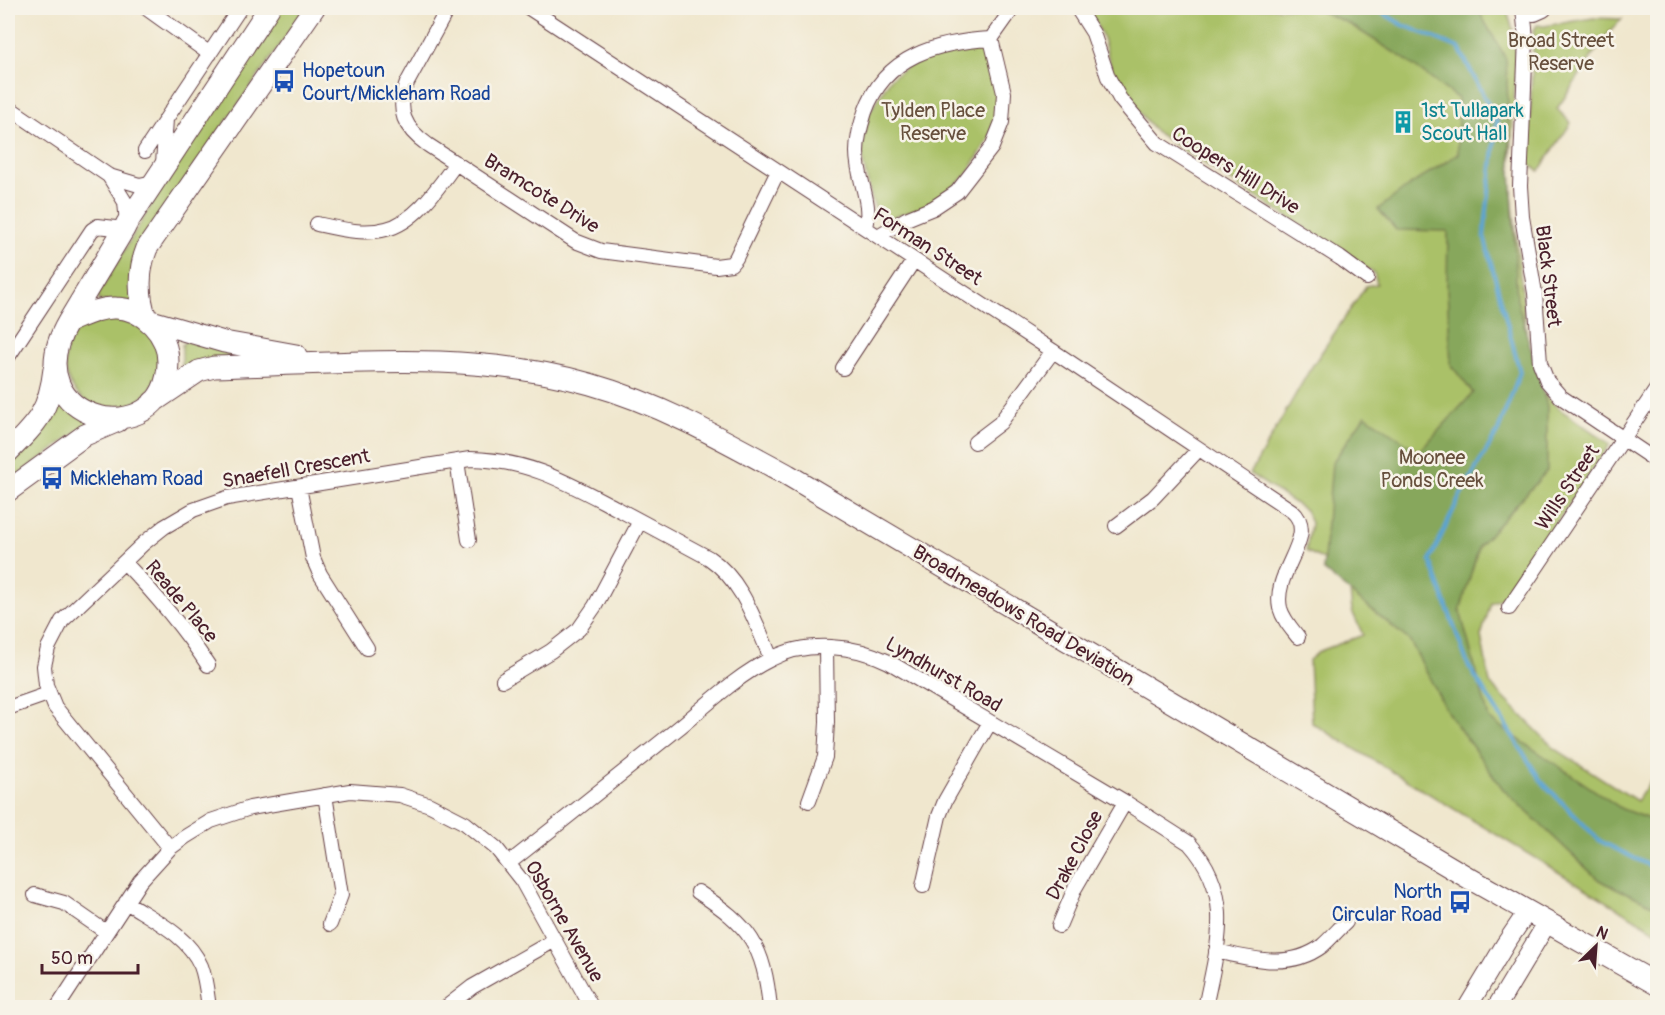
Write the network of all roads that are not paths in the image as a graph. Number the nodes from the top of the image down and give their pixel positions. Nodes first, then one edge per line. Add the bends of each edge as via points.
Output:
1 (146, 8) edge
2 (240, 8) edge
3 (269, 8) edge
4 (314, 8) edge
5 (448, 8) edge
6 (529, 8) edge
7 (1013, 8) edge
8 (1077, 8) edge
9 (1559, 8) edge
10 (1534, 9) edge
11 (991, 39) junction
12 (210, 54) junction
13 (8, 107) edge
14 (166, 119) junction
15 (145, 151) dead end
16 (456, 163) junction
17 (778, 171) junction
18 (159, 175) junction
19 (109, 176) junction
20 (317, 224) dead end
21 (126, 226) junction
22 (872, 232) junction
23 (914, 260) junction
24 (1367, 278) dead end
25 (147, 319) junction
26 (68, 322) junction
27 (1053, 351) junction
28 (8, 357) edge
29 (55, 359) junction
30 (351, 362) junction
31 (843, 368) dead end
32 (1658, 387) edge
33 (153, 402) junction
34 (127, 418) junction
35 (1623, 439) junction
36 (975, 442) dead end
37 (1198, 450) junction
38 (8, 452) edge
39 (456, 461) junction
40 (1658, 462) edge
41 (299, 487) junction
42 (8, 491) edge
43 (640, 521) junction
44 (1116, 526) dead end
45 (469, 540) dead end
46 (124, 562) junction
47 (1509, 608) dead end
48 (1298, 637) dead end
49 (826, 647) junction
50 (367, 648) dead end
51 (771, 658) junction
52 (208, 665) dead end
53 (503, 680) dead end
54 (48, 694) junction
55 (8, 708) edge
56 (990, 722) junction
57 (325, 795) junction
58 (809, 801) dead end
59 (1125, 802) junction
60 (170, 848) junction
61 (509, 863) junction
62 (923, 886) dead end
63 (698, 892) dead end
64 (35, 895) dead end
65 (126, 902) junction
66 (1527, 912) junction
67 (1346, 922) dead end
68 (1547, 923) junction
69 (330, 924) dead end
70 (1059, 926) dead end
71 (106, 932) junction
72 (555, 940) junction
73 (1216, 951) junction
74 (1658, 985) edge
75 (1471, 1001) edge
76 (1497, 1007) edge
77 (57, 1008) edge
78 (209, 1008) edge
79 (445, 1008) edge
80 (592, 1008) edge
81 (770, 1008) edge
82 (1205, 1008) edge

1 - 12 street
2 - 12 street
3 - 18 main road
4 - 25 main road via 147,248 140,271 142,309
5 - 16 street, Bramcote Drive via 407,83 402,108 410,130
6 - 17 street, Forman Street
7 - 11 street
8 - 24 street, Coopers Hill Drive via 1093,33 1120,99 1157,143
9 - 10 street
10 - 35 street, Black Street via 1526,38 1520,186 1540,363 1547,381 1561,397
11 - 22 street via 1004,93 1002,122 992,147 957,192 933,208
11 - 22 street via 959,41 925,50 905,60 878,87 858,131 858,163
12 - 14 street
13 - 19 street
14 - 15 street
14 - 18 street
16 - 17 street, Bramcote Drive via 588,247 716,266 731,264 736,258
16 - 20 street via 414,213 388,229 361,232
17 - 22 street, Forman Street
18 - 19 street via 139,184
18 - 21 main road
19 - 21 street via 125,202
21 - 26 main road
21 - 28 street via 98,226 92,230
22 - 23 street, Forman Street
23 - 27 street, Forman Street
23 - 31 street
25 - 26 main road via 117,308 102,309
25 - 30 main road, Broadmeadows Road Deviation via 260,350
25 - 33 main road via 158,331 168,360 164,382
26 - 29 main road
27 - 36 street via 1000,423
27 - 37 street, Forman Street
29 - 34 main road via 60,385 76,406 91,416
29 - 38 main road via 47,405
30 - 33 main road, Broadmeadows Road Deviation via 214,367 199,371
30 - 66 main road, Broadmeadows Road Deviation via 448,362 550,374 633,398 702,428
32 - 35 street, Wills Street
33 - 34 main road
34 - 42 main road via 85,435
35 - 40 street, Black Street
35 - 47 street, Wills Street
37 - 44 street via 1154,498
37 - 48 street, Forman Street via 1292,511 1301,522 1301,538 1286,568 1279,599 1281,610
39 - 41 street, Snaefell Crescent
39 - 43 street, Snaefell Crescent via 483,459 537,469
39 - 45 street
41 - 46 street, Snaefell Crescent via 227,498 193,510 164,527
41 - 50 street via 313,558
43 - 51 street, Snaefell Crescent via 709,558 731,575
43 - 53 street via 579,629
46 - 52 street, Reade Place via 189,636
46 - 54 street, Snaefell Crescent via 57,628 45,656
49 - 51 street, Lyndhurst Road
49 - 56 street, Lyndhurst Road via 873,654
49 - 58 street via 825,757
51 - 61 street, Lyndhurst Road
54 - 55 street
54 - 60 street, Snaefell Crescent via 62,717
56 - 59 street, Lyndhurst Road
56 - 62 street via 945,801
57 - 60 street, Osborne Avenue via 229,814
57 - 61 street, Osborne Avenue via 364,791 414,799 465,823
57 - 69 street via 341,895
59 - 70 street, Drake Close via 1075,888
59 - 73 street, Lyndhurst Road via 1189,843 1206,867 1220,907
60 - 65 street, Osborne Avenue
61 - 72 street, Osborne Avenue
63 - 81 street via 735,917 757,946 766,973
64 - 71 street via 64,903
65 - 71 street, Osborne Avenue
65 - 78 street via 174,934 194,953 201,966
66 - 68 main road, Broadmeadows Road Deviation
66 - 75 street
67 - 73 street via 1312,952 1290,960 1265,961
68 - 74 main road, Broadmeadows Road Deviation
68 - 76 street
71 - 77 street
72 - 79 street via 472,987
72 - 80 street, Osborne Avenue
73 - 82 street, Lyndhurst Road
75 - 76 street

